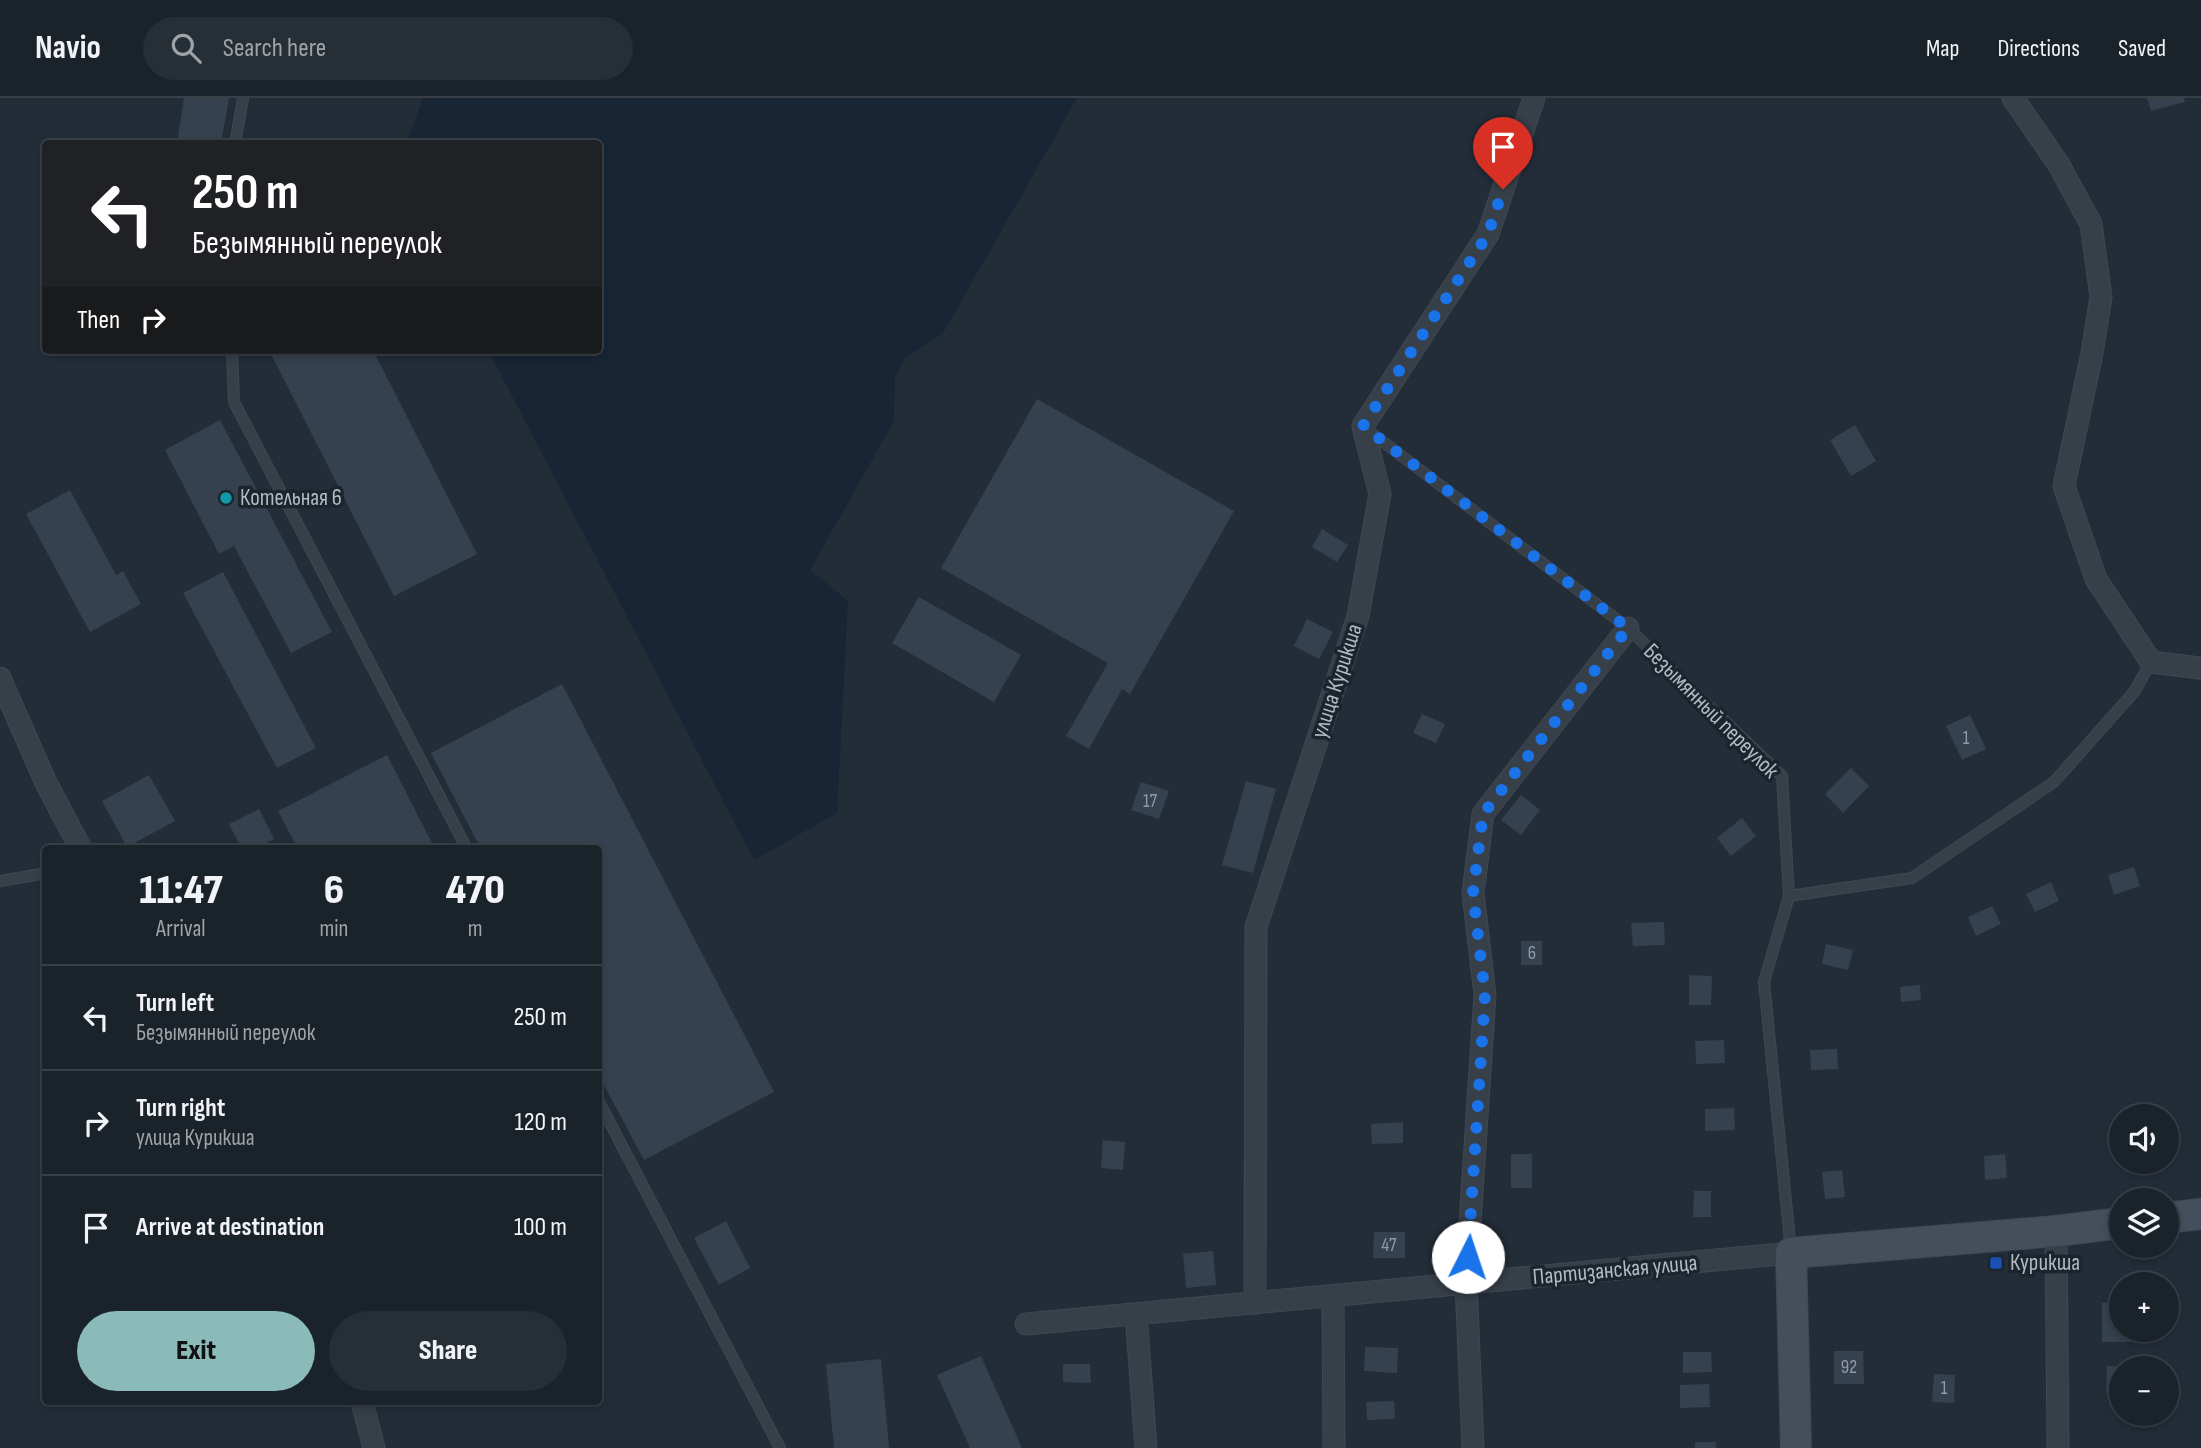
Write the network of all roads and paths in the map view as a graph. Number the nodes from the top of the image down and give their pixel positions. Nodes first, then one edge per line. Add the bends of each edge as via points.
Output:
1 (243, 98) edge
2 (1534, 98) edge
3 (2013, 98) edge
4 (236, 140) edge
5 (232, 354) edge
6 (1363, 426) junction
7 (1628, 628) junction
8 (2151, 662) junction
9 (2201, 668) edge
10 (0, 678) edge
11 (79, 845) edge
12 (465, 845) edge
13 (42, 874) edge
14 (0, 881) edge
15 (1789, 896) junction
16 (602, 1108) edge
17 (2201, 1214) edge
18 (2179, 1217) edge
19 (2109, 1224) edge
20 (2056, 1231) junction
21 (1791, 1253) junction
22 (1466, 1283) junction
23 (1333, 1296) junction
24 (1255, 1303) junction
25 (1136, 1314) junction
26 (1026, 1324) dead end
27 (363, 1405) edge
28 (374, 1448) edge
29 (780, 1448) edge
30 (1146, 1448) edge
31 (1334, 1448) edge
32 (1473, 1448) edge
33 (1796, 1448) edge
34 (2058, 1448) edge

1 - 4 lane
2 - 6 street via 1488,234
3 - 8 street via 2059,165 2091,224 2101,297 2064,486 2096,579
5 - 12 lane via 234,402
6 - 7 lane, Безымянный переулок
6 - 24 street, улица Курикша via 1380,494 1359,616 1256,927
7 - 15 lane, Безымянный переулок via 1782,776
7 - 22 street via 1483,814 1473,893 1485,995
8 - 9 street
8 - 15 lane via 2134,692 2054,782 1912,878
10 - 11 street
13 - 14 lane
15 - 21 lane, Безымянный переулок via 1764,982
16 - 29 lane
17 - 18 street
19 - 20 street, Партизанская улица
20 - 21 street, Партизанская улица
20 - 34 street
21 - 22 street, Партизанская улица
21 - 33 street
22 - 23 street, Партизанская улица
22 - 32 street
23 - 24 street, Партизанская улица
23 - 31 street
24 - 25 street, Партизанская улица
25 - 26 street, Партизанская улица
25 - 30 street
27 - 28 street

